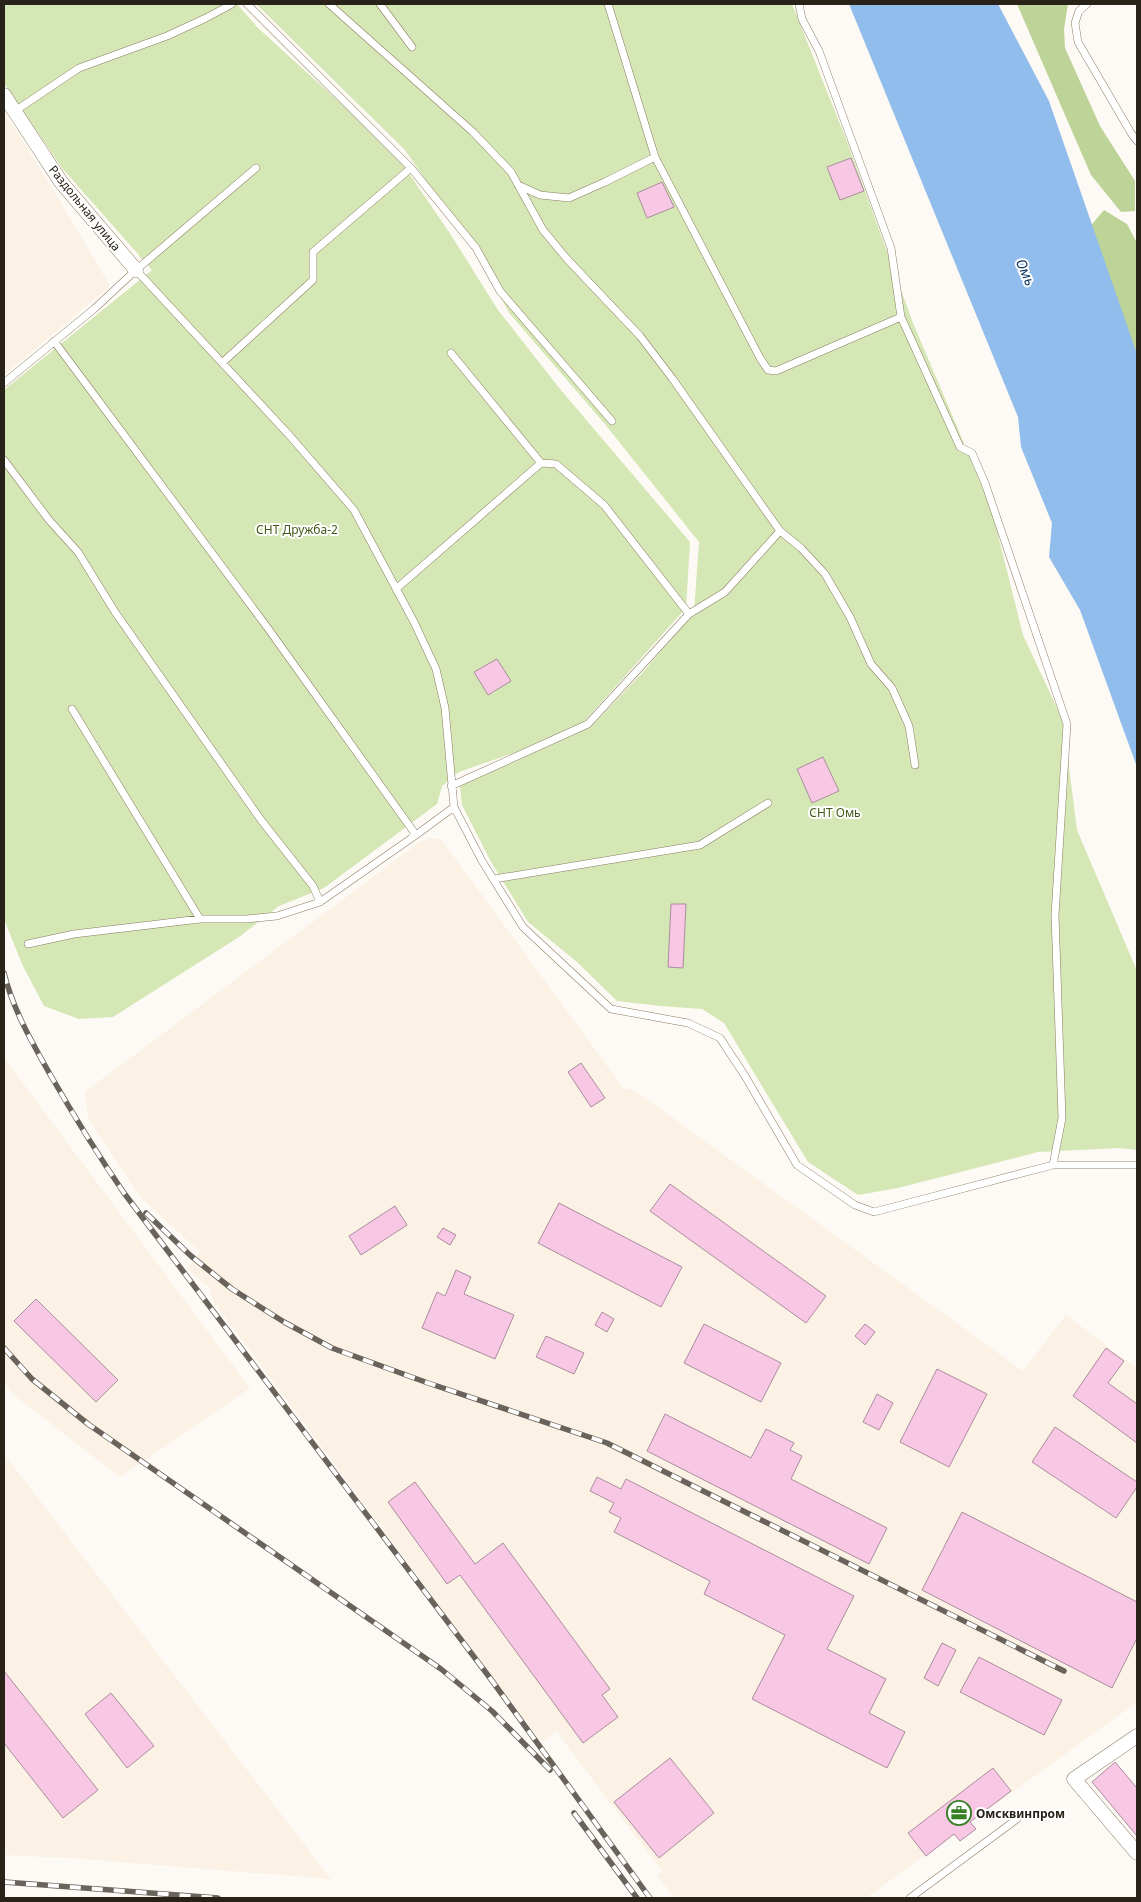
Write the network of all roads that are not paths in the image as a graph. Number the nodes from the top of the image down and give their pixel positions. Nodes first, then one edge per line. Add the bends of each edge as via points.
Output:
1 (232, 4) edge
2 (247, 4) edge
3 (329, 4) edge
4 (380, 4) edge
5 (608, 4) edge
6 (799, 4) edge
7 (1087, 4) edge
8 (412, 47) dead end
9 (4, 95) edge
10 (15, 112) junction
11 (1137, 141) edge
12 (656, 158) junction
13 (256, 168) dead end
14 (411, 168) junction
15 (518, 184) junction
16 (136, 270) junction
17 (901, 317) junction
18 (54, 341) junction
19 (451, 353) dead end
20 (222, 363) junction
21 (4, 383) edge
22 (612, 421) dead end
23 (4, 460) edge
24 (541, 463) junction
25 (780, 531) junction
26 (396, 589) junction
27 (689, 614) junction
28 (72, 709) dead end
29 (915, 765) dead end
30 (451, 786) junction
31 (768, 803) dead end
32 (454, 807) junction
33 (416, 835) junction
34 (494, 879) junction
35 (320, 902) junction
36 (200, 919) junction
37 (28, 944) dead end
38 (1053, 1165) junction
39 (1137, 1165) edge
40 (1137, 1736) edge
41 (1017, 1819) dead end
42 (1137, 1853) edge
43 (910, 1898) edge

1 - 10 lane via 167,36 79,68
2 - 14 lane
3 - 15 lane via 473,132 511,172
4 - 8 lane
5 - 12 lane
6 - 17 lane via 891,248
7 - 11 lane via 1079,11 1075,23 1078,42
9 - 10 street, Раздольная улица
10 - 16 street, Раздольная улица via 61,182
12 - 15 lane via 569,198 540,195
12 - 17 lane via 768,370 776,371
13 - 16 lane
14 - 20 lane via 313,252 314,280
14 - 22 lane via 476,248 500,291
15 - 25 lane via 543,230 640,336
16 - 18 lane
16 - 20 lane
17 - 38 lane via 960,447 972,453 985,483 1068,724 1055,915 1062,1118
18 - 21 lane
18 - 33 lane via 267,627
19 - 24 lane
20 - 26 lane via 354,510
23 - 35 lane via 49,520 78,552 115,612 261,820 313,886
24 - 26 lane
24 - 27 lane via 556,464 604,505
25 - 27 lane via 725,592
25 - 29 lane via 825,574 850,617 871,664 892,688 909,726
26 - 30 lane via 436,669 445,708
27 - 30 lane via 588,724
28 - 36 lane
30 - 32 lane
31 - 34 lane via 700,844
32 - 33 lane
32 - 34 lane
33 - 35 lane
34 - 38 lane via 523,927 611,1009 688,1023 720,1038 798,1165 855,1205 874,1212
35 - 36 lane via 277,916
36 - 37 lane via 74,934
38 - 39 lane
40 - 42 street via 1074,1779
41 - 43 lane

